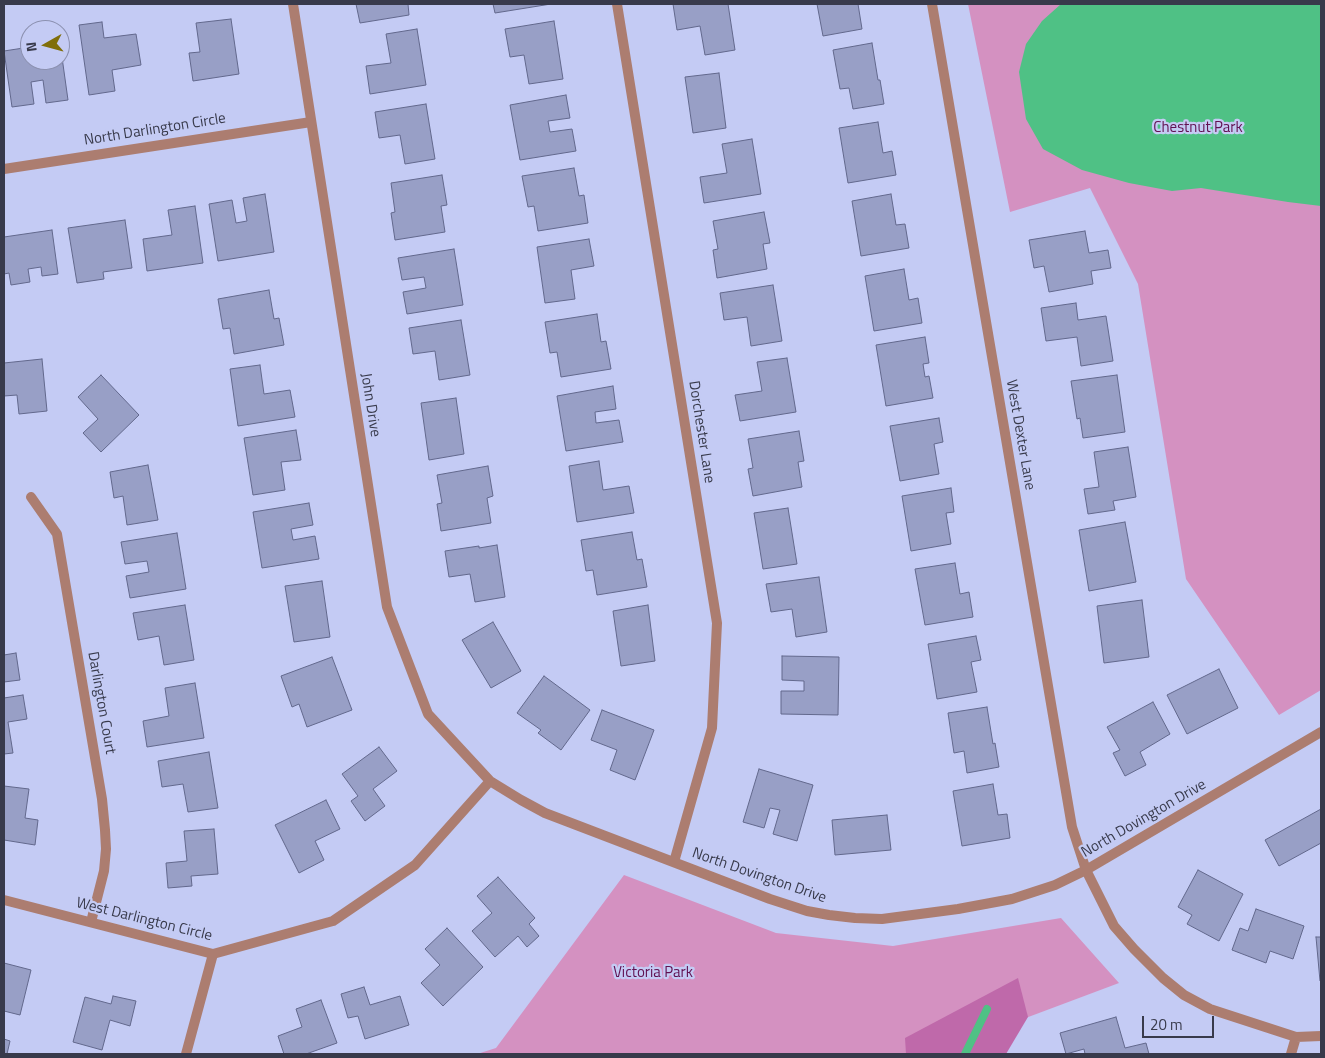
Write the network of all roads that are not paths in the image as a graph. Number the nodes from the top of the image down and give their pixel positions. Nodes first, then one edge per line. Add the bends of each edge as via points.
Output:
1 (293, 4) edge
2 (617, 4) edge
3 (932, 4) edge
4 (311, 122) junction
5 (4, 169) edge
6 (31, 497) dead end
7 (1321, 732) edge
8 (490, 780) junction
9 (674, 862) junction
10 (1086, 870) junction
11 (4, 900) edge
12 (91, 922) junction
13 (213, 954) junction
14 (1321, 1036) edge
15 (1296, 1037) junction
16 (186, 1054) edge
17 (1292, 1054) edge

1 - 4 street, John Drive
2 - 9 street, Dorchester Lane via 717,623 712,728
3 - 10 street, West Dexter Lane via 1072,827
4 - 5 street, North Darlington Circle
4 - 8 street, John Drive via 386,607 428,714
6 - 12 street, Darlington Court via 57,534 102,799 104,871
7 - 10 street, North Dovington Drive
8 - 9 street, North Dovington Drive via 545,813
8 - 13 street, West Darlington Circle via 415,865 333,921
9 - 10 street, North Dovington Drive via 807,911 829,916 882,919 1012,899 1055,885
10 - 15 street, West Dexter Lane via 1114,926 1163,978 1184,995 1210,1010
11 - 12 street, West Darlington Circle
12 - 13 street, West Darlington Circle
13 - 16 street
14 - 15 street, West Dexter Lane
15 - 17 street

